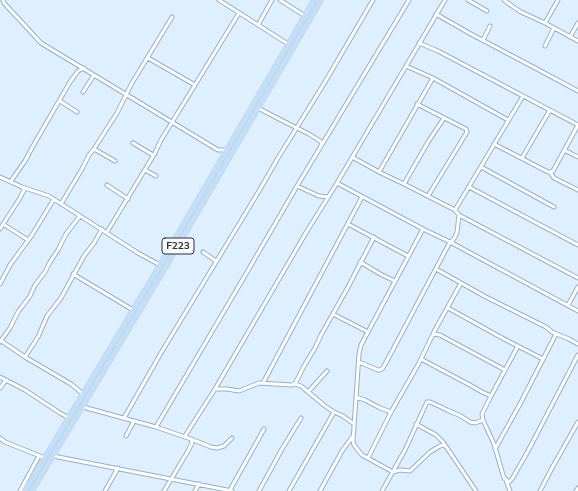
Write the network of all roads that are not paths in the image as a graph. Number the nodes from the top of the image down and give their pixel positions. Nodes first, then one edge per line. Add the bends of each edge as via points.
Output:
1 (3, 0) edge
2 (219, 0) edge
3 (272, 0) edge
4 (280, 0) edge
5 (314, 0) edge
6 (322, 0) edge
7 (373, 0) edge
8 (409, 0) edge
9 (445, 0) edge
10 (468, 0) edge
11 (504, 0) edge
12 (558, 0) edge
13 (487, 11) dead end
14 (239, 12) junction
15 (436, 14) junction
16 (305, 16) junction
17 (172, 17) dead end
18 (545, 23) junction
19 (578, 23) edge
20 (258, 25) junction
21 (490, 26) dead end
22 (554, 28) junction
23 (570, 37) junction
24 (482, 40) junction
25 (578, 41) edge
26 (419, 43) junction
27 (288, 44) junction
28 (545, 46) dead end
29 (148, 58) junction
30 (406, 66) junction
31 (84, 68) junction
32 (94, 75) junction
33 (433, 78) junction
34 (195, 85) junction
35 (578, 90) edge
36 (83, 92) dead end
37 (127, 94) junction
38 (523, 96) junction
39 (60, 100) junction
40 (417, 104) junction
41 (258, 108) junction
42 (550, 110) junction
43 (77, 112) dead end
44 (444, 118) junction
45 (508, 120) junction
46 (172, 122) junction
47 (578, 125) edge
48 (296, 128) junction
49 (133, 143) dead end
50 (322, 143) junction
51 (494, 144) junction
52 (94, 149) junction
53 (226, 150) junction
54 (564, 150) junction
55 (154, 155) junction
56 (352, 157) junction
57 (578, 157) edge
58 (522, 158) junction
59 (115, 161) dead end
60 (481, 167) junction
61 (145, 170) junction
62 (379, 172) junction
63 (550, 172) junction
64 (156, 176) dead end
65 (0, 177) edge
66 (11, 181) junction
67 (337, 183) junction
68 (207, 184) junction
69 (404, 184) junction
70 (107, 185) dead end
71 (297, 186) junction
72 (212, 187) junction
73 (469, 187) junction
74 (25, 188) junction
75 (578, 190) edge
76 (428, 196) junction
77 (328, 197) junction
78 (362, 197) junction
79 (128, 198) junction
80 (54, 199) junction
81 (61, 204) junction
82 (554, 207) dead end
83 (454, 210) junction
84 (459, 215) junction
85 (80, 216) junction
86 (3, 224) junction
87 (348, 224) junction
88 (0, 228) edge
89 (102, 229) junction
90 (423, 229) junction
91 (107, 232) junction
92 (374, 237) junction
93 (28, 240) junction
94 (450, 242) junction
95 (578, 245) edge
96 (203, 252) dead end
97 (408, 256) junction
98 (216, 261) junction
99 (360, 262) junction
100 (160, 265) junction
101 (436, 269) junction
102 (73, 274) junction
103 (578, 278) edge
104 (395, 281) junction
105 (461, 283) junction
106 (0, 284) edge
107 (578, 287) edge
108 (568, 305) junction
109 (448, 308) junction
110 (133, 310) junction
111 (578, 311) edge
112 (333, 314) junction
113 (368, 332) junction
114 (433, 334) junction
115 (556, 334) junction
116 (0, 341) edge
117 (578, 344) edge
118 (518, 346) junction
119 (578, 355) edge
120 (25, 357) junction
121 (421, 359) junction
122 (543, 359) junction
123 (359, 362) junction
124 (505, 370) junction
125 (327, 371) dead end
126 (0, 377) edge
127 (6, 380) junction
128 (263, 383) junction
129 (295, 384) junction
130 (0, 388) edge
131 (215, 389) junction
132 (308, 392) junction
133 (83, 394) junction
134 (491, 396) junction
135 (356, 397) junction
136 (83, 407) junction
137 (334, 412) junction
138 (391, 412) junction
139 (70, 418) junction
140 (124, 418) junction
141 (301, 418) dead end
142 (483, 420) junction
143 (134, 421) junction
144 (578, 422) edge
145 (65, 424) junction
146 (354, 424) junction
147 (416, 424) junction
148 (70, 427) junction
149 (156, 427) junction
150 (574, 429) junction
151 (264, 430) dead end
152 (578, 431) edge
153 (126, 436) dead end
154 (185, 436) junction
155 (353, 436) junction
156 (0, 438) edge
157 (232, 438) dead end
158 (191, 439) junction
159 (445, 446) junction
160 (495, 449) junction
161 (39, 456) junction
162 (53, 456) junction
163 (45, 458) junction
164 (368, 458) junction
165 (118, 468) junction
166 (393, 472) junction
167 (171, 479) junction
168 (506, 480) junction
169 (26, 484) junction
170 (198, 484) junction
171 (578, 488) edge
172 (20, 491) edge
173 (26, 491) edge
174 (32, 491) edge
175 (105, 491) edge
176 (164, 491) edge
177 (195, 491) edge
178 (231, 491) edge
179 (259, 491) edge
180 (289, 491) edge
181 (320, 491) edge
182 (382, 491) edge
183 (476, 491) edge
184 (510, 491) edge
185 (540, 491) edge
186 (576, 491) edge

1 - 31 street via 38,40
2 - 14 street
3 - 20 street
4 - 16 street
5 - 16 main road, F223
6 - 41 main road, F223
7 - 48 street
8 - 50 street
9 - 15 street
10 - 13 street
11 - 18 street
12 - 18 street
14 - 20 street
14 - 34 street
15 - 24 street
15 - 26 street
16 - 27 main road, F223
17 - 29 street
18 - 22 street
19 - 23 street
20 - 27 street
21 - 24 street
22 - 23 street
22 - 28 street
23 - 25 street
24 - 35 street
26 - 30 street
26 - 38 street
27 - 53 main road, F223
29 - 34 street
29 - 37 street
30 - 33 street
30 - 56 street
31 - 32 street
31 - 39 street via 78,71
32 - 36 street
32 - 37 street
33 - 40 street
33 - 45 street
34 - 46 street
37 - 46 street
37 - 52 street
38 - 42 street
38 - 45 street
39 - 43 street
39 - 66 street
40 - 44 street
40 - 62 street
41 - 48 street
41 - 72 main road, F223
42 - 47 street
42 - 58 street
44 - 69 street
44 - 76 street via 466,129 467,132
45 - 51 street
46 - 53 street via 218,150
46 - 55 street
47 - 54 street
48 - 50 street
48 - 98 street
49 - 55 street
50 - 71 street
51 - 58 street
51 - 60 street
52 - 59 street
52 - 81 street
53 - 68 main road, F223
54 - 57 street
54 - 63 street
55 - 61 street
56 - 62 street
56 - 67 street
58 - 63 street
60 - 73 street
60 - 82 street
61 - 64 street
61 - 79 street
62 - 69 street
63 - 75 street via 554,178
65 - 66 street
66 - 74 street
67 - 77 street
67 - 78 street
68 - 72 main road
68 - 100 main road, F223
69 - 76 street
70 - 79 street
71 - 77 street
71 - 149 street
72 - 136 main road, F223
73 - 83 street
73 - 95 street
74 - 80 street
74 - 86 street
76 - 83 street
77 - 131 street
78 - 87 street
78 - 90 street
79 - 91 street
80 - 81 street
80 - 93 street
81 - 85 street
83 - 84 street
84 - 94 street via 457,232
84 - 103 street
85 - 89 street
85 - 116 street via 66,234 45,272
86 - 88 street
86 - 93 street
87 - 92 street
87 - 128 street
89 - 91 street
89 - 102 street
90 - 94 street
90 - 97 street
91 - 100 street
92 - 97 street
92 - 99 street
93 - 106 street
94 - 101 street
94 - 108 street
96 - 98 street
97 - 104 street
98 - 140 street
99 - 104 street
99 - 112 street
100 - 110 main road, F223
101 - 105 street
101 - 123 street via 383,368 378,370
102 - 110 street
102 - 120 street
104 - 113 street
105 - 109 street
105 - 115 street
107 - 108 street
108 - 111 street
109 - 114 street
109 - 118 street
110 - 133 main road, F223
112 - 113 street
112 - 129 street
113 - 123 street via 361,345
114 - 121 street
114 - 124 street
115 - 117 street
115 - 122 street
116 - 120 street
118 - 122 street
118 - 124 street
119 - 168 street via 512,479 509,482
120 - 133 street
121 - 134 street
121 - 138 street
122 - 160 street
123 - 135 street
124 - 134 street
125 - 132 street
126 - 127 street
127 - 130 street
127 - 139 street
128 - 129 street
128 - 131 street via 239,391
129 - 132 street
131 - 154 street
132 - 137 street
133 - 139 main road, F223
134 - 142 street via 483,411
135 - 138 street
135 - 146 street
136 - 140 street
136 - 148 main road, F223
137 - 146 street
137 - 180 street
138 - 164 street
139 - 145 main road, F223
140 - 143 street
141 - 179 street
142 - 147 street via 470,422 429,402
142 - 160 street
143 - 149 street
143 - 153 street
144 - 150 street
145 - 148 main road
145 - 163 main road, F223
146 - 155 street
147 - 159 street via 436,435
147 - 166 street
148 - 162 main road, F223
149 - 154 street
150 - 152 street
150 - 185 street
151 - 178 street
154 - 158 street
155 - 164 street via 354,445
155 - 181 street
156 - 161 street
157 - 158 street via 224,446 217,448
158 - 167 street via 192,443
159 - 166 street via 430,452 410,471
159 - 183 street
160 - 168 street
161 - 163 street
161 - 169 street
162 - 165 street
162 - 174 main road, F223
163 - 169 main road, F223
164 - 166 street
165 - 167 street
165 - 175 street
166 - 182 street
167 - 170 street
167 - 176 street
168 - 184 street
169 - 172 street
169 - 173 main road, F223
170 - 177 street
170 - 178 street
171 - 186 street

